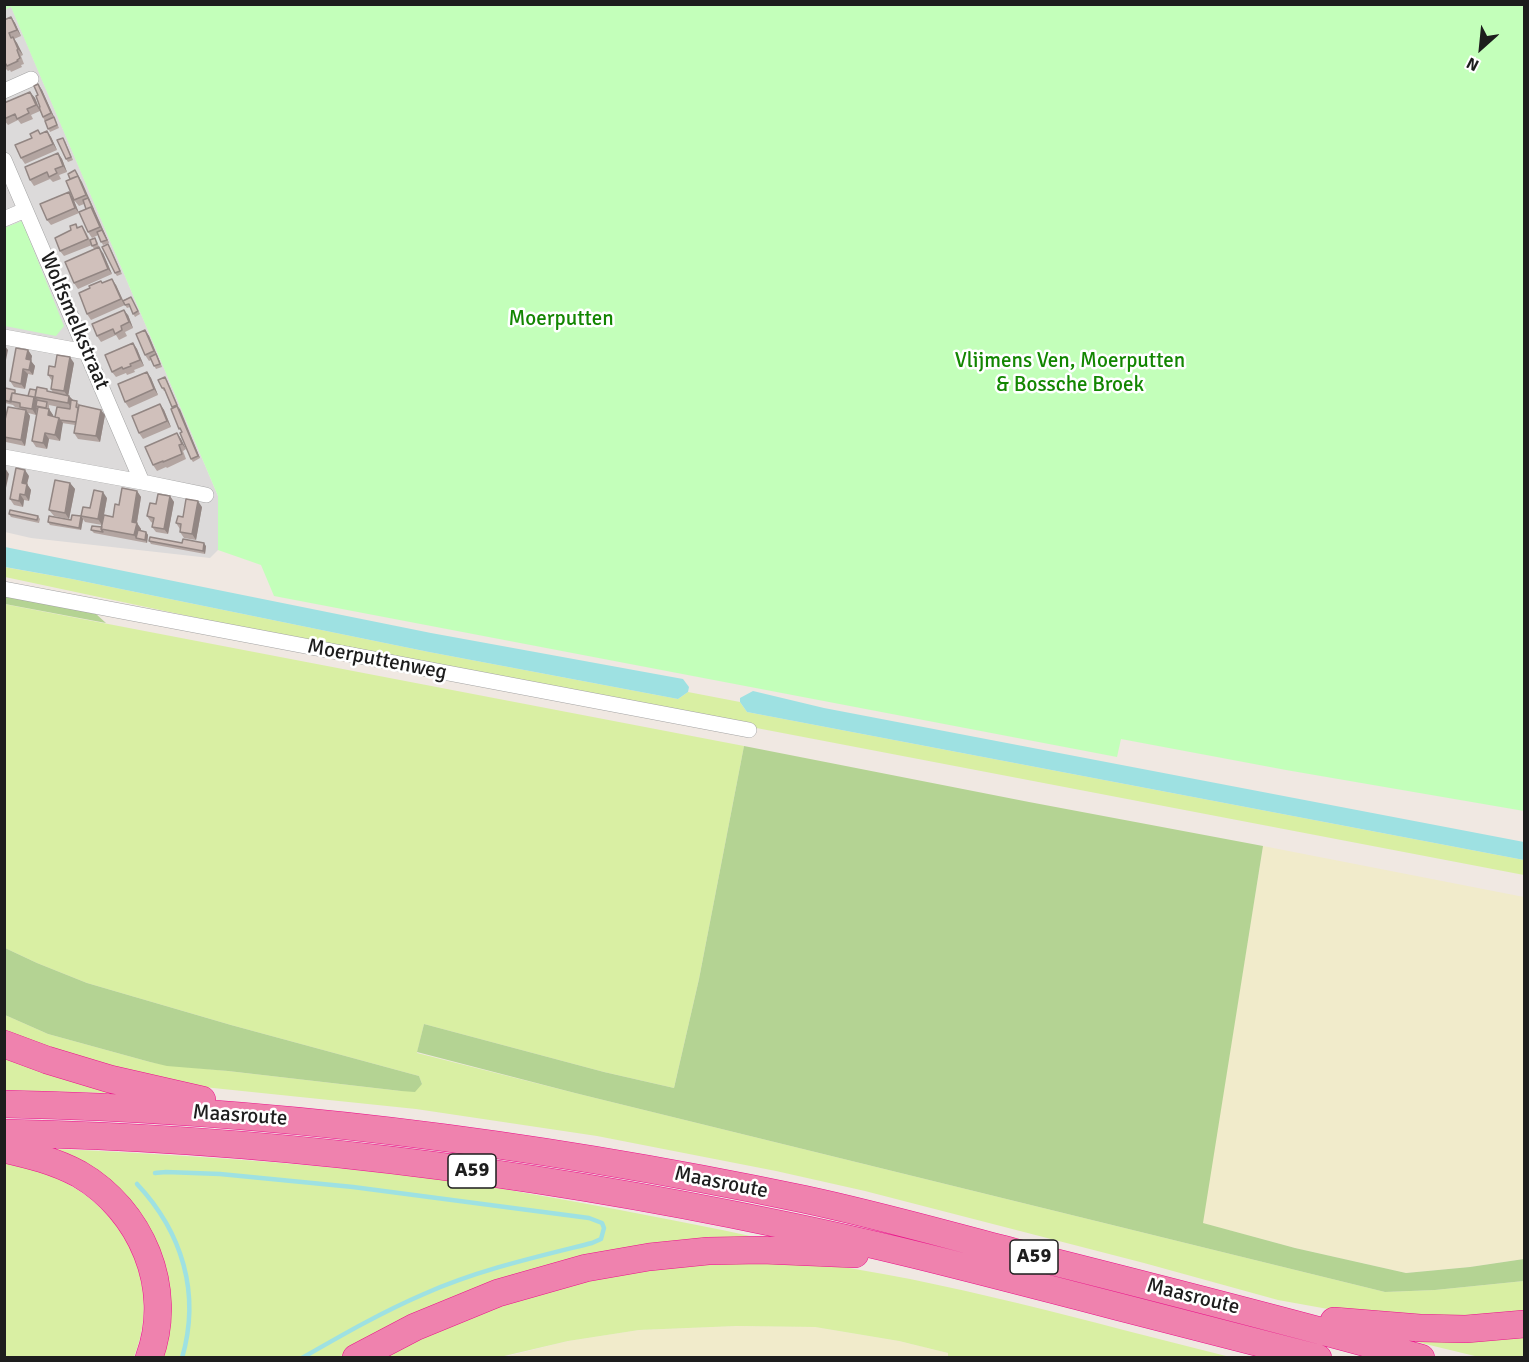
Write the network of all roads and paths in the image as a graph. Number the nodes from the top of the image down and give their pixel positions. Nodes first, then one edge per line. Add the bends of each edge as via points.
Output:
1 (31, 79) dead end
2 (4, 91) edge
3 (4, 160) edge
4 (25, 210) junction
5 (4, 219) edge
6 (4, 337) edge
7 (86, 352) junction
8 (4, 457) edge
9 (142, 482) junction
10 (206, 495) dead end
11 (4, 589) edge
12 (749, 730) dead end
13 (4, 1044) edge
14 (4, 1104) edge
15 (285, 1119) junction
16 (4, 1133) edge
17 (4, 1149) edge
18 (934, 1259) junction
19 (1262, 1315) junction
20 (1524, 1324) edge
21 (149, 1358) edge
22 (356, 1358) edge
23 (1318, 1358) edge
24 (1421, 1358) edge

1 - 2 street
3 - 4 street, Wolfsmelkstraat
4 - 5 street
4 - 7 street, Wolfsmelkstraat
6 - 7 street
7 - 9 street, Wolfsmelkstraat
8 - 9 street
9 - 10 street
11 - 12 street, Moerputtenweg
13 - 15 highway, A59 via 110,1079
14 - 15 highway, Maasroute / A59
15 - 19 highway, Maasroute / A59 via 553,1153 806,1200
16 - 18 highway, Maasroute / A59 via 267,1147 468,1170 714,1210
17 - 21 highway via 33,1155 78,1174 104,1191 126,1214 152,1264 158,1310
18 - 22 highway, A59 via 762,1250 638,1259 586,1268 498,1293 415,1327
18 - 23 highway, Maasroute / A59
19 - 20 highway, A59 via 1420,1328
19 - 24 highway, Maasroute / A59

